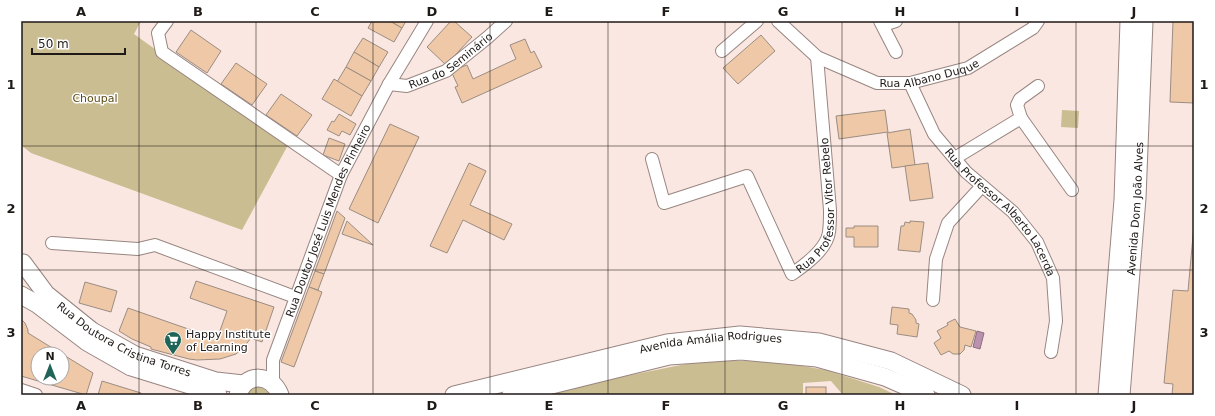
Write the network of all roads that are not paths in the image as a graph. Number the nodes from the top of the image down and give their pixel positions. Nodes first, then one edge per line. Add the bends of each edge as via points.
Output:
1 (167, 21) edge
2 (427, 21) edge
3 (506, 21) edge
4 (757, 21) edge
5 (778, 21) edge
6 (896, 21) edge
7 (1038, 21) edge
8 (1129, 21) edge
9 (1144, 21) edge
10 (882, 23) edge
11 (722, 51) dead end
12 (896, 52) dead end
13 (817, 58) junction
14 (910, 83) junction
15 (388, 84) junction
16 (1038, 86) dead end
17 (1021, 118) junction
18 (955, 158) junction
19 (652, 159) dead end
20 (341, 175) junction
21 (982, 186) junction
22 (1072, 190) dead end
23 (52, 243) dead end
24 (22, 262) edge
25 (21, 295) edge
26 (295, 297) junction
27 (933, 300) dead end
28 (1051, 352) dead end
29 (265, 389) edge
30 (21, 390) edge
31 (36, 395) edge
32 (218, 395) edge
33 (454, 395) edge
34 (511, 395) edge
35 (926, 395) edge
36 (962, 395) edge
37 (1107, 395) edge
38 (1121, 395) edge

1 - 20 street via 158,33 162,52
2 - 15 street, Rua Doutor José Luis Mendes Pinheiro
3 - 15 street, Rua do Seminário via 446,71 407,86
4 - 11 street
5 - 13 street, Rua Albano Duque
6 - 10 street
7 - 14 street, Rua Albano Duque via 1033,28 968,68
8 - 37 main road, Avenida Dom João Alves via 1123,200
9 - 38 main road, Avenida Dom João Alves via 1137,198
10 - 12 street
13 - 14 street, Rua Albano Duque via 877,83
13 - 19 street, Rua Professor Vitor Rebelo via 830,210 829,234 809,263 792,274 747,176 664,203
14 - 18 street, Rua Professor Alberto Lacerda via 934,134
15 - 20 street, Rua Doutor José Luis Mendes Pinheiro
16 - 17 street via 1020,99 1017,105
17 - 18 street
17 - 22 street
18 - 21 street, Rua Professor Alberto Lacerda
20 - 26 street, Rua Doutor José Luis Mendes Pinheiro
21 - 27 street via 948,223 936,259
21 - 28 street, Rua Professor Alberto Lacerda via 1013,212 1037,242 1053,278 1056,320
23 - 26 street via 138,249 154,245
24 - 29 main road, Rua Doutora Cristina Torres via 46,294 92,331 135,356 216,381
25 - 32 main road, Rua Doutora Cristina Torres via 38,304 88,342 131,367
26 - 29 street, Rua Doutor José Luis Mendes Pinheiro
30 - 31 street
33 - 36 main road, Avenida Amália Rodrigues via 666,343 740,335 819,342 891,361
34 - 35 main road, Avenida Amália Rodrigues via 669,356 740,351 817,358 885,377

